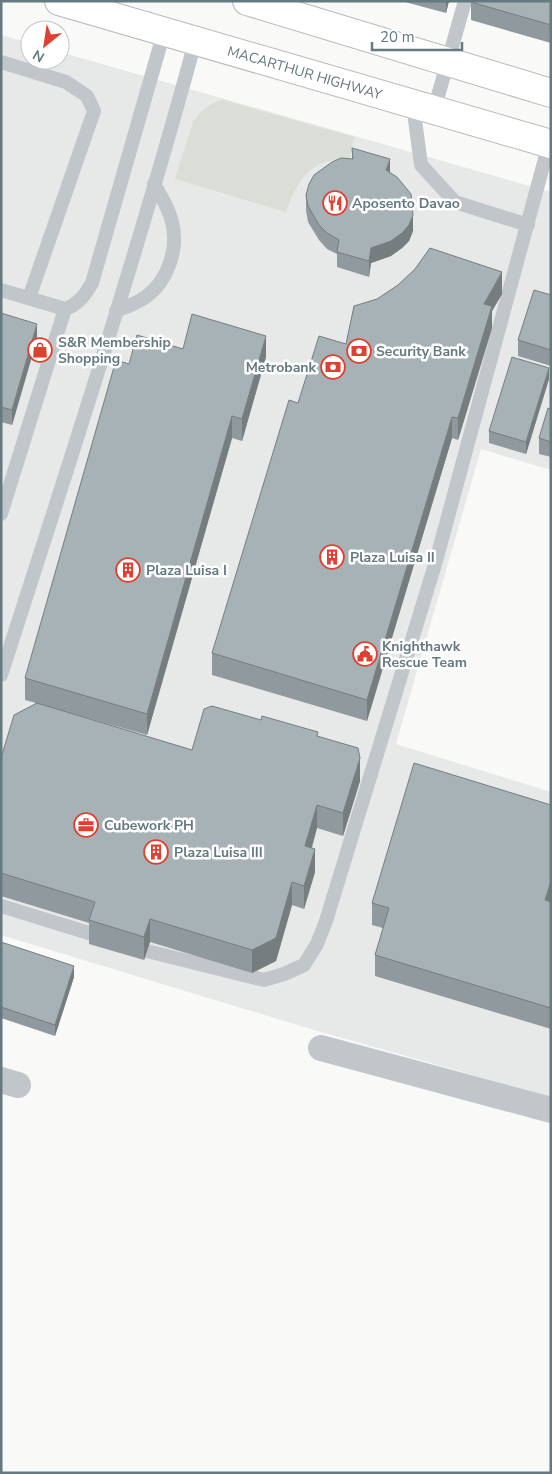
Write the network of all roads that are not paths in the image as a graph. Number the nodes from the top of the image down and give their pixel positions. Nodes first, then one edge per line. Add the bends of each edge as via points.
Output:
1 (59, 1) edge
2 (247, 1) edge
3 (465, 1) edge
4 (164, 32) junction
5 (195, 42) junction
6 (1, 62) edge
7 (447, 62) junction
8 (551, 93) edge
9 (423, 108) junction
10 (550, 144) edge
11 (154, 184) junction
12 (528, 225) junction
13 (1, 290) edge
14 (29, 298) junction
15 (65, 308) junction
16 (116, 311) junction
17 (1, 514) edge
18 (1, 675) edge
19 (1, 906) edge
20 (92, 934) edge
21 (147, 951) edge
22 (321, 1048) dead end
23 (551, 1110) edge

1 - 4 main road, MACARTHUR HIGHWAY
2 - 7 main road
3 - 7 lane
4 - 5 main road, MACARTHUR HIGHWAY
4 - 15 lane via 92,283 84,296
5 - 9 main road, MACARTHUR HIGHWAY
5 - 11 lane
6 - 14 lane via 66,82 87,96 94,111
7 - 8 main road
7 - 9 lane
9 - 10 main road, MACARTHUR HIGHWAY
9 - 12 lane via 421,165 455,202
10 - 12 lane
11 - 16 lane
11 - 16 lane via 173,224 172,258 159,284 148,295
12 - 21 lane via 436,562 317,944 304,965 264,980
13 - 14 lane
14 - 15 lane
15 - 17 lane
16 - 18 lane
19 - 20 lane
22 - 23 street

